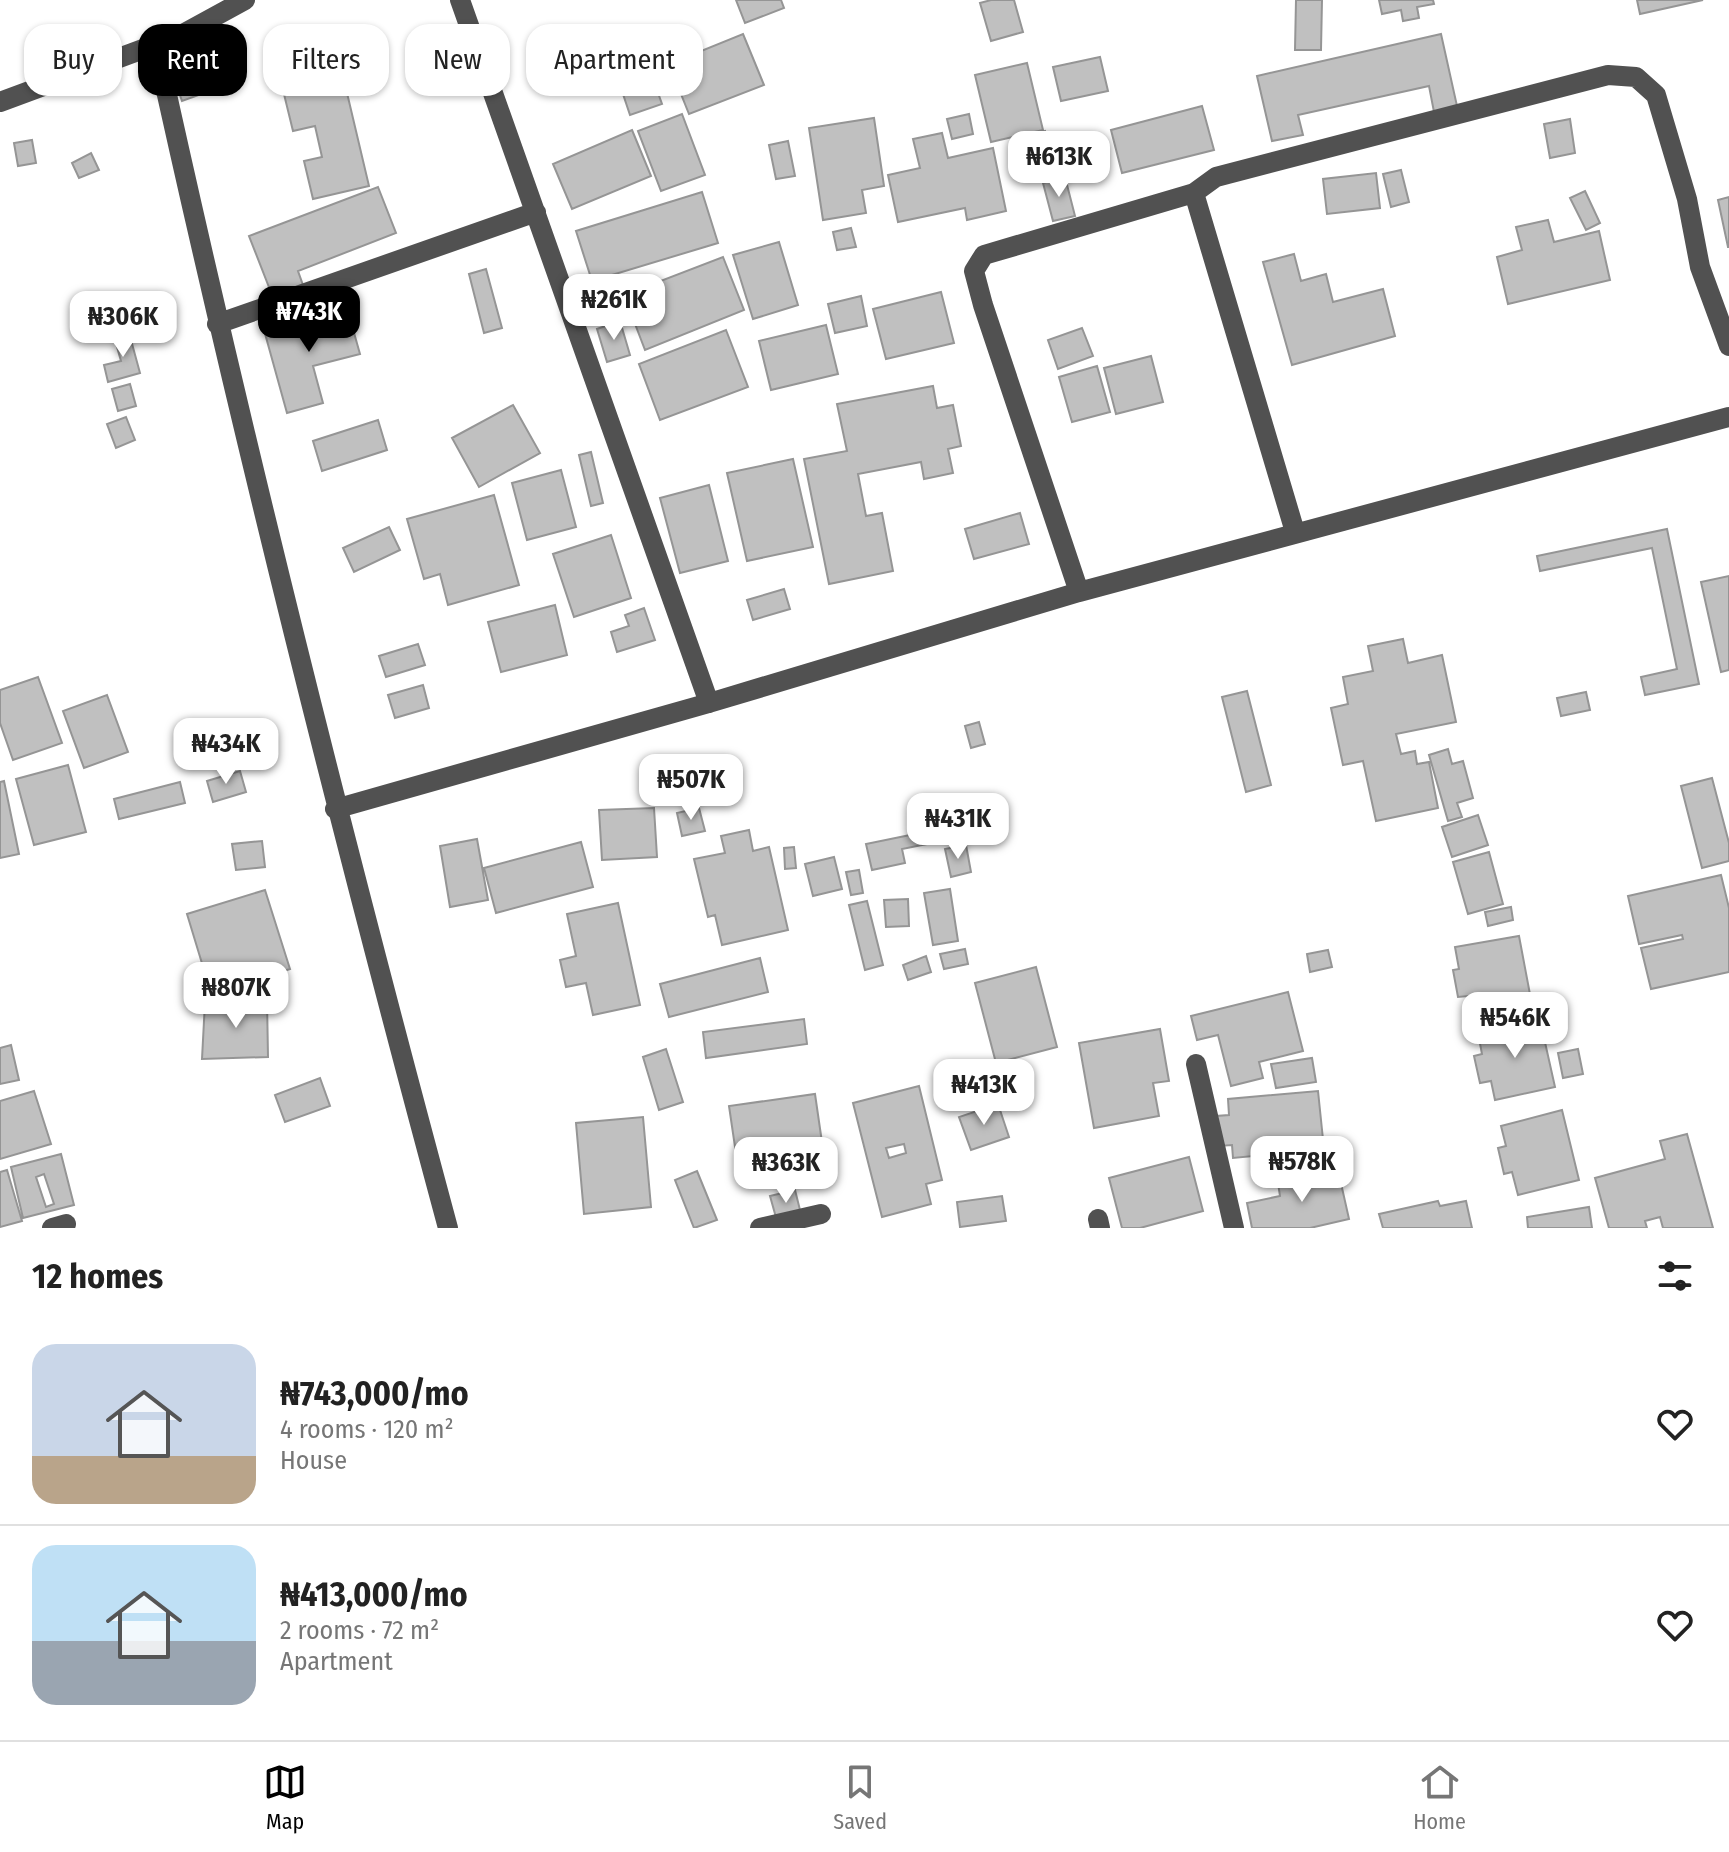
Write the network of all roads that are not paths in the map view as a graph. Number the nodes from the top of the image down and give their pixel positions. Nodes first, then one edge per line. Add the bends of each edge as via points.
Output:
1 (245, 0) edge
2 (460, 0) edge
3 (198, 24) edge
4 (138, 52) edge
5 (167, 96) edge
6 (0, 102) edge
7 (1194, 193) junction
8 (536, 212) junction
9 (217, 324) junction
10 (1729, 346) edge
11 (1729, 417) edge
12 (1295, 532) junction
13 (1079, 592) junction
14 (709, 703) junction
15 (335, 809) junction
16 (1196, 1064) dead end
17 (821, 1214) dead end
18 (448, 1228) edge
19 (760, 1228) edge
20 (1234, 1228) edge

1 - 3 street
2 - 8 street
4 - 6 street
5 - 9 street
7 - 10 street via 1216,177 1608,75 1636,77 1656,95 1687,199 1700,267
7 - 12 street
7 - 13 street via 984,255 974,271
8 - 9 street
8 - 14 street
9 - 15 street
11 - 12 street
12 - 13 street
13 - 14 street
14 - 15 street
15 - 18 street
16 - 20 street
17 - 19 street

